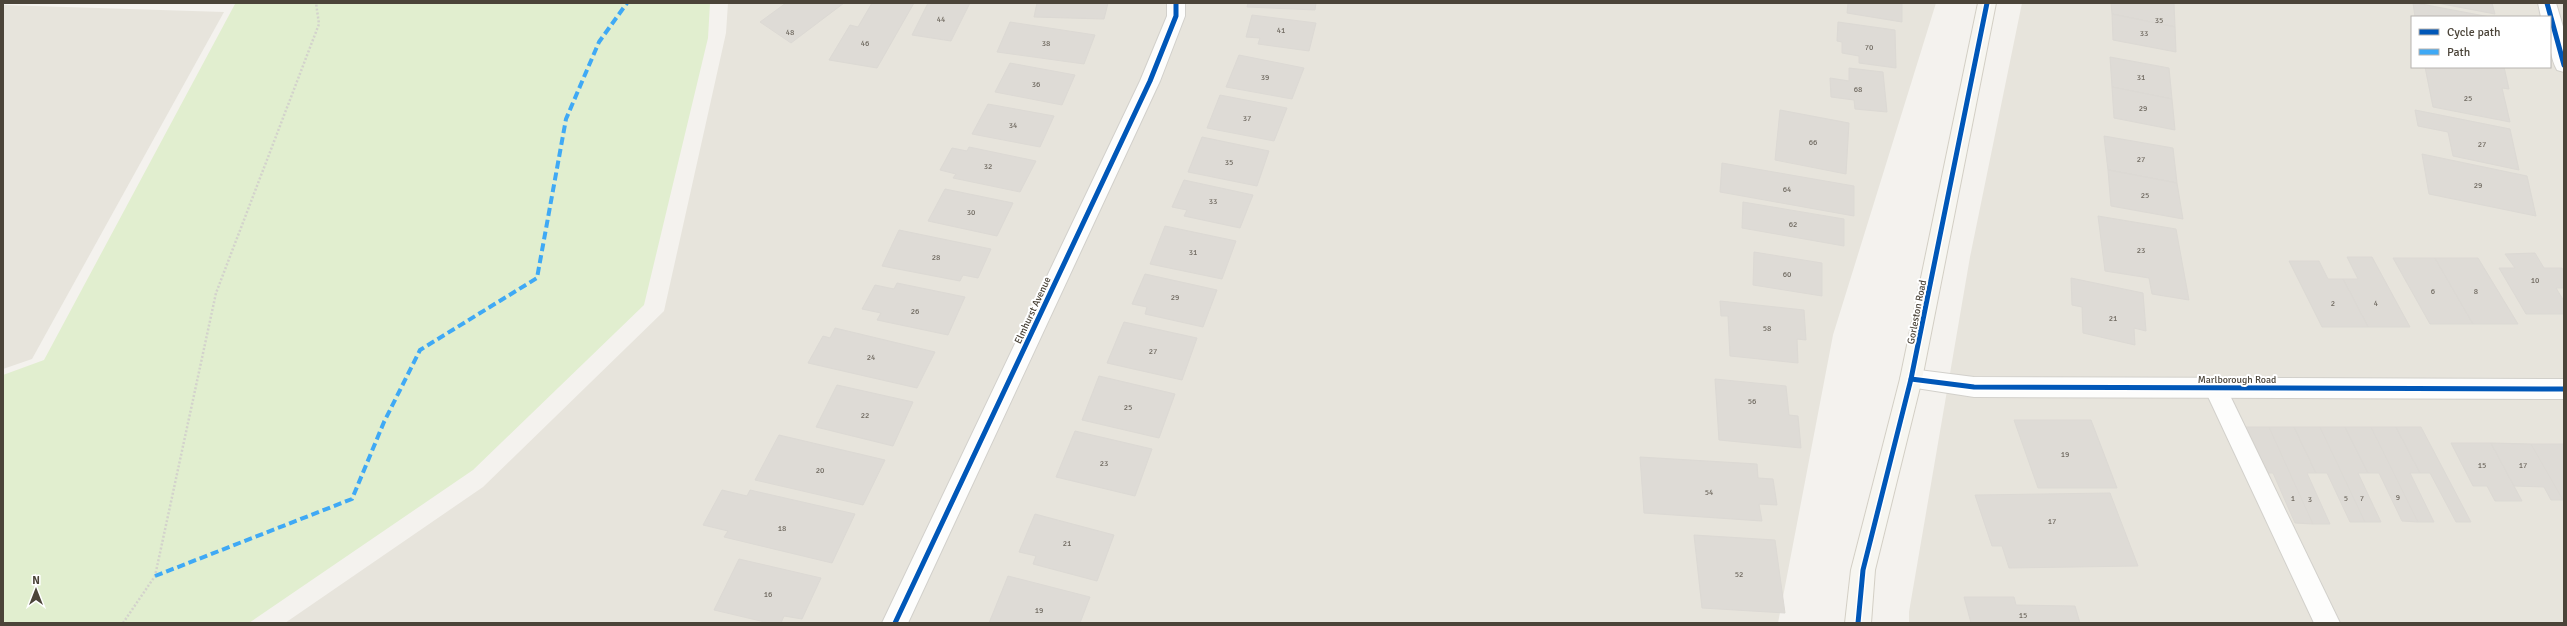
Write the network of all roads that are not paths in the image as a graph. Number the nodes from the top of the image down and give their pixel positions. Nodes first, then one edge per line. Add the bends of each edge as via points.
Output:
1 (1176, 3) edge
2 (1987, 3) edge
3 (2547, 3) edge
4 (2551, 16) edge
5 (2551, 18) edge
6 (2564, 65) edge
7 (1911, 379) junction
8 (2215, 388) junction
9 (2564, 389) edge
10 (895, 623) edge
11 (1858, 623) edge
12 (2327, 623) edge

1 - 10 street, Elmhurst Avenue via 1176,16 1150,81
2 - 7 main road, Gorleston Road
3 - 4 street
5 - 6 street
7 - 8 street, Marlborough Road via 1974,387
7 - 11 main road, Gorleston Road via 1863,570
8 - 9 street, Marlborough Road
8 - 12 street

